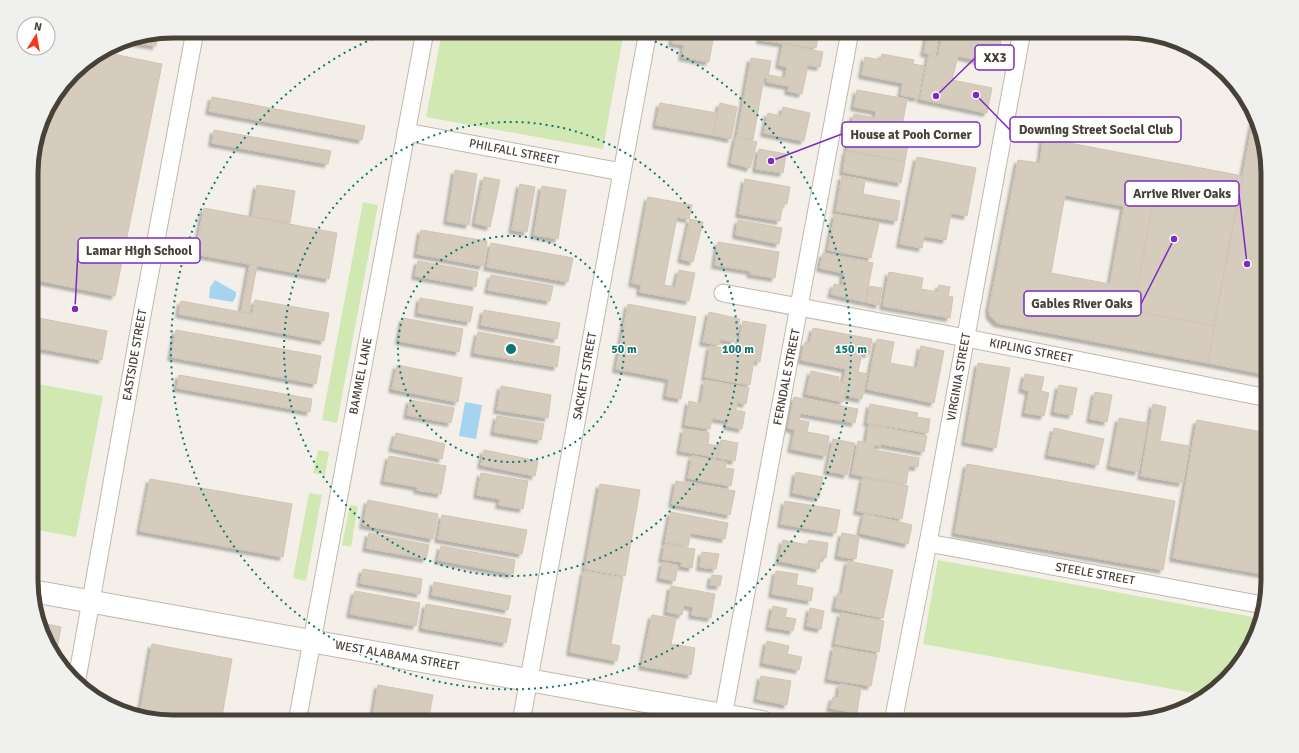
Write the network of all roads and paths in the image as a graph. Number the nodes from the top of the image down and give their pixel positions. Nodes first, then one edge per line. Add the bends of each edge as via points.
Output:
1 (195, 38) edge
2 (424, 38) edge
3 (647, 38) edge
4 (849, 38) edge
5 (1021, 38) edge
6 (406, 132) junction
7 (622, 172) junction
8 (724, 293) dead end
9 (800, 306) junction
10 (966, 338) junction
11 (1261, 397) edge
12 (928, 543) junction
13 (39, 592) edge
14 (91, 601) junction
15 (1258, 604) edge
16 (312, 641) junction
17 (78, 675) edge
18 (529, 680) junction
19 (298, 715) edge
20 (522, 715) edge
21 (707, 715) edge
22 (723, 715) edge
23 (894, 715) edge

1 - 14 street, EASTSIDE STREET via 136,345
2 - 6 street, BAMMEL LANE
3 - 7 street, SACKETT STREET
4 - 9 street, FERNDALE STREET
5 - 10 street, VIRGINIA STREET
6 - 7 street, PHILFALL STREET
6 - 16 street, BAMMEL LANE
7 - 18 street, SACKETT STREET
8 - 9 street, KIPLING STREET
9 - 10 street, KIPLING STREET
9 - 22 street, FERNDALE STREET
10 - 11 street, KIPLING STREET
10 - 12 street, VIRGINIA STREET
12 - 15 street, STEELE STREET
12 - 23 street, VIRGINIA STREET
13 - 14 street, WEST ALABAMA STREET
14 - 16 street, WEST ALABAMA STREET
14 - 17 street, EASTSIDE STREET
16 - 18 street, WEST ALABAMA STREET
16 - 19 street, BAMMEL LANE
18 - 20 street, SACKETT STREET
18 - 21 street, WEST ALABAMA STREET

